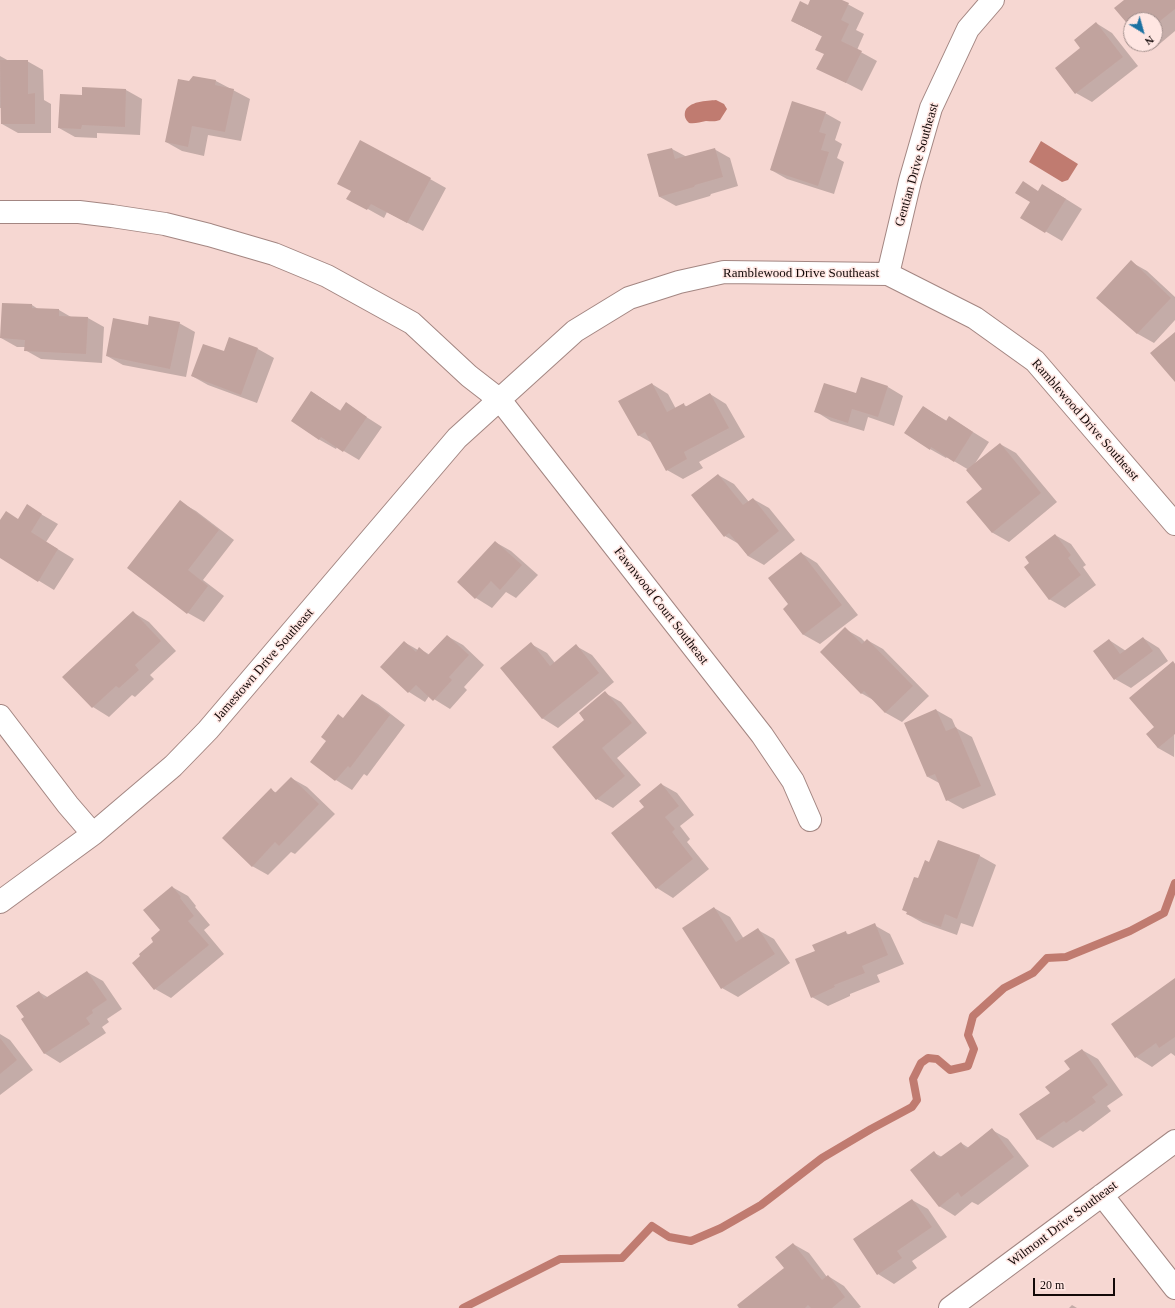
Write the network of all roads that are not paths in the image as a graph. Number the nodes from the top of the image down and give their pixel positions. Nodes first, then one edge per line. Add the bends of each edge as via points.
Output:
1 (993, 0) edge
2 (0, 212) edge
3 (888, 274) junction
4 (500, 400) junction
5 (1175, 524) edge
6 (0, 716) edge
7 (810, 820) dead end
8 (93, 834) junction
9 (0, 902) edge
10 (1175, 1141) edge
11 (1102, 1195) junction
12 (1175, 1288) edge
13 (950, 1308) edge

1 - 3 street, Gentian Drive Southeast via 968,29 931,108 910,181
2 - 4 street, Fawnwood Court Southeast via 79,212 165,224 274,254 327,276 412,323 469,376
3 - 4 street, Ramblewood Drive Southeast via 724,272 665,286 629,298 575,331
3 - 5 street, Ramblewood Drive Southeast via 975,318 1036,361
4 - 7 street, Fawnwood Court Southeast via 762,735 793,781
4 - 8 street, Jamestown Drive Southeast via 457,438 208,730 173,766
6 - 8 street
8 - 9 street, Jamestown Drive Southeast
10 - 11 street, Wilmont Drive Southeast
11 - 12 street
11 - 13 street, Wilmont Drive Southeast

